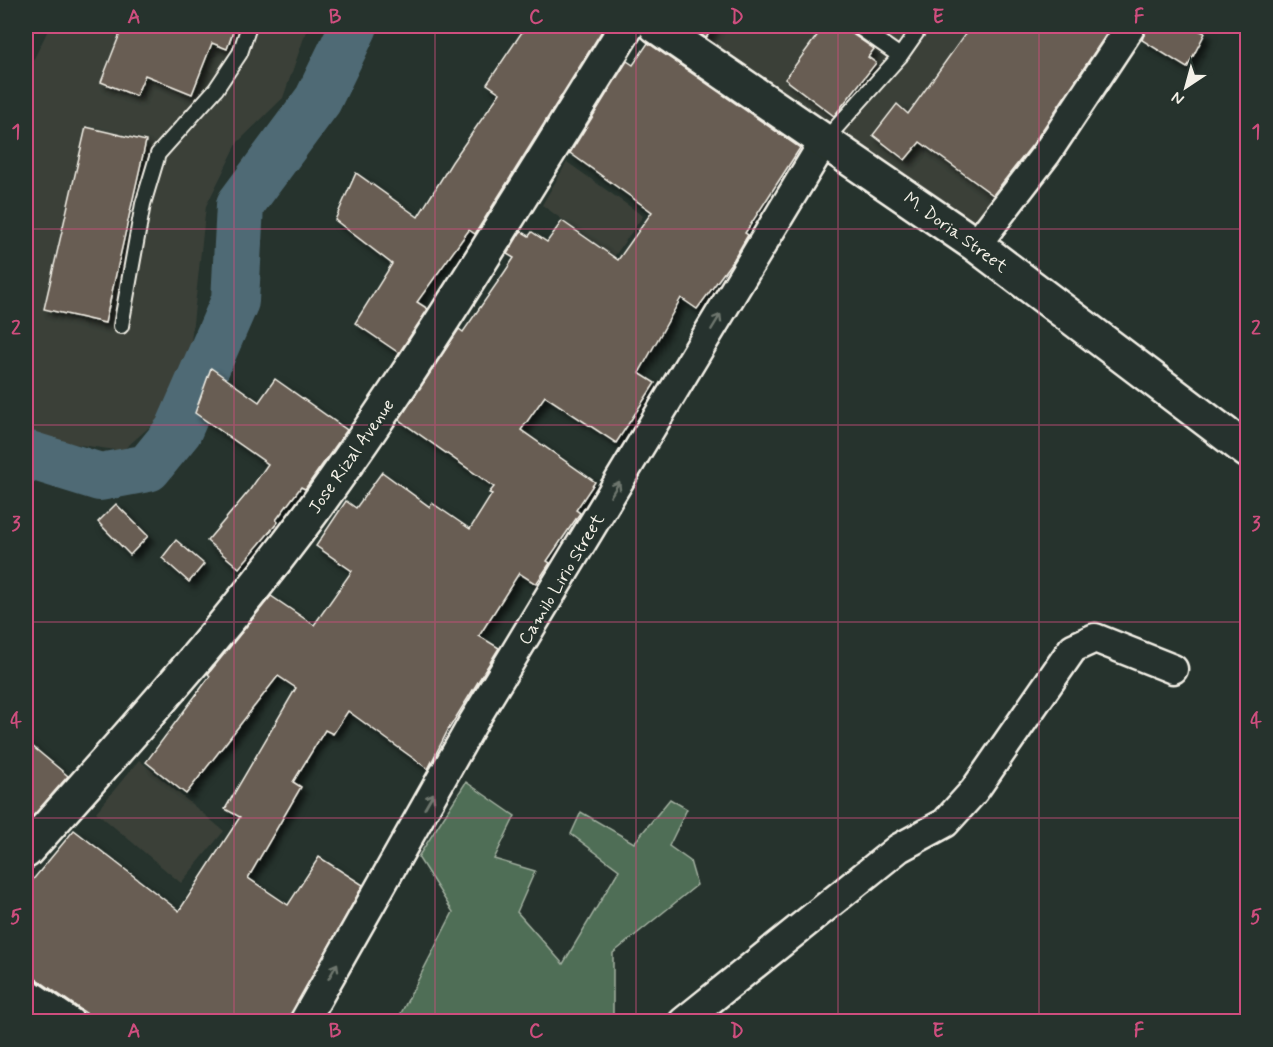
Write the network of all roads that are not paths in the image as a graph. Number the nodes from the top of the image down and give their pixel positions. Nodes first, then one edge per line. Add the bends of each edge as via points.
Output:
1 (249, 26) edge
2 (627, 26) edge
3 (656, 26) edge
4 (857, 26) edge
5 (921, 26) edge
6 (1131, 26) edge
7 (900, 56) junction
8 (825, 140) junction
9 (976, 245) junction
10 (121, 327) dead end
11 (1248, 451) edge
12 (1173, 669) dead end
13 (26, 851) edge
14 (26, 992) edge
15 (315, 1018) edge
16 (70, 1022) edge
17 (683, 1022) edge

1 - 10 lane via 240,53 216,88 158,154 143,204
2 - 13 main road, Jose Rizal Avenue via 409,374 316,507 227,623
3 - 8 main road, M. Doria Street
4 - 7 lane
5 - 7 lane
6 - 9 street via 1046,154
7 - 8 lane
8 - 9 main road, M. Doria Street
15 -> 8 street, Camilo Lirio Street via 474,721
9 - 11 main road, M. Doria Street
12 - 17 street via 1095,638 1073,648 974,791 945,823 899,848
14 - 16 street

